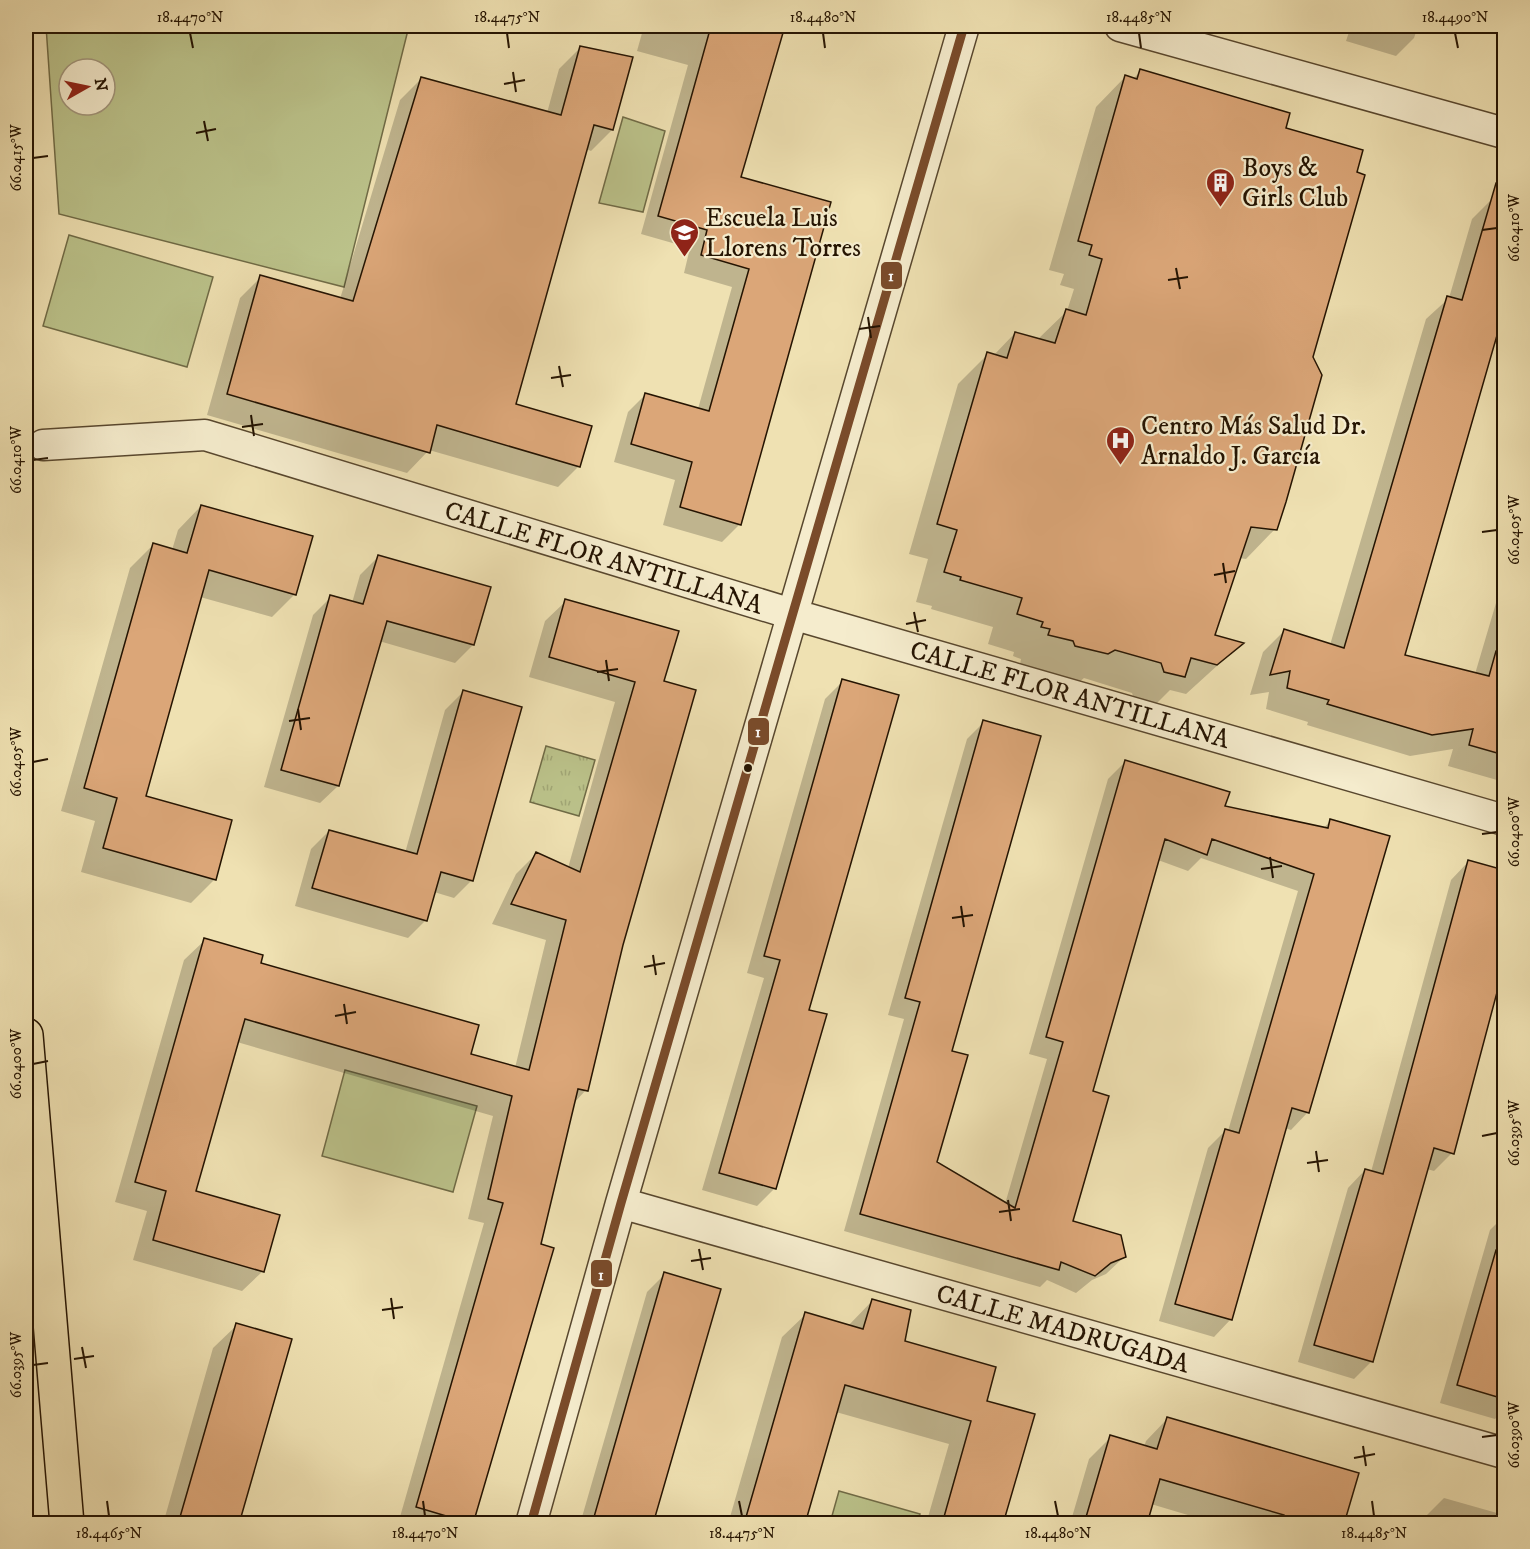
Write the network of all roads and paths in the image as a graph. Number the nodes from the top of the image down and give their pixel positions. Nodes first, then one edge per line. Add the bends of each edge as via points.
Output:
1 (964, 26) edge
2 (1120, 26) edge
3 (1504, 133) edge
4 (43, 445) dead end
5 (792, 614) junction
6 (1504, 820) edge
7 (26, 1035) edge
8 (621, 1203) junction
9 (1504, 1453) edge
10 (67, 1524) edge
11 (531, 1524) edge

1 - 5 street
2 - 3 street
4 - 5 street, CALLE FLOR ANTILLANA via 206,435
5 - 6 street, CALLE FLOR ANTILLANA
5 - 8 street
7 - 10 highway
8 - 9 street, CALLE MADRUGADA
8 - 11 street

